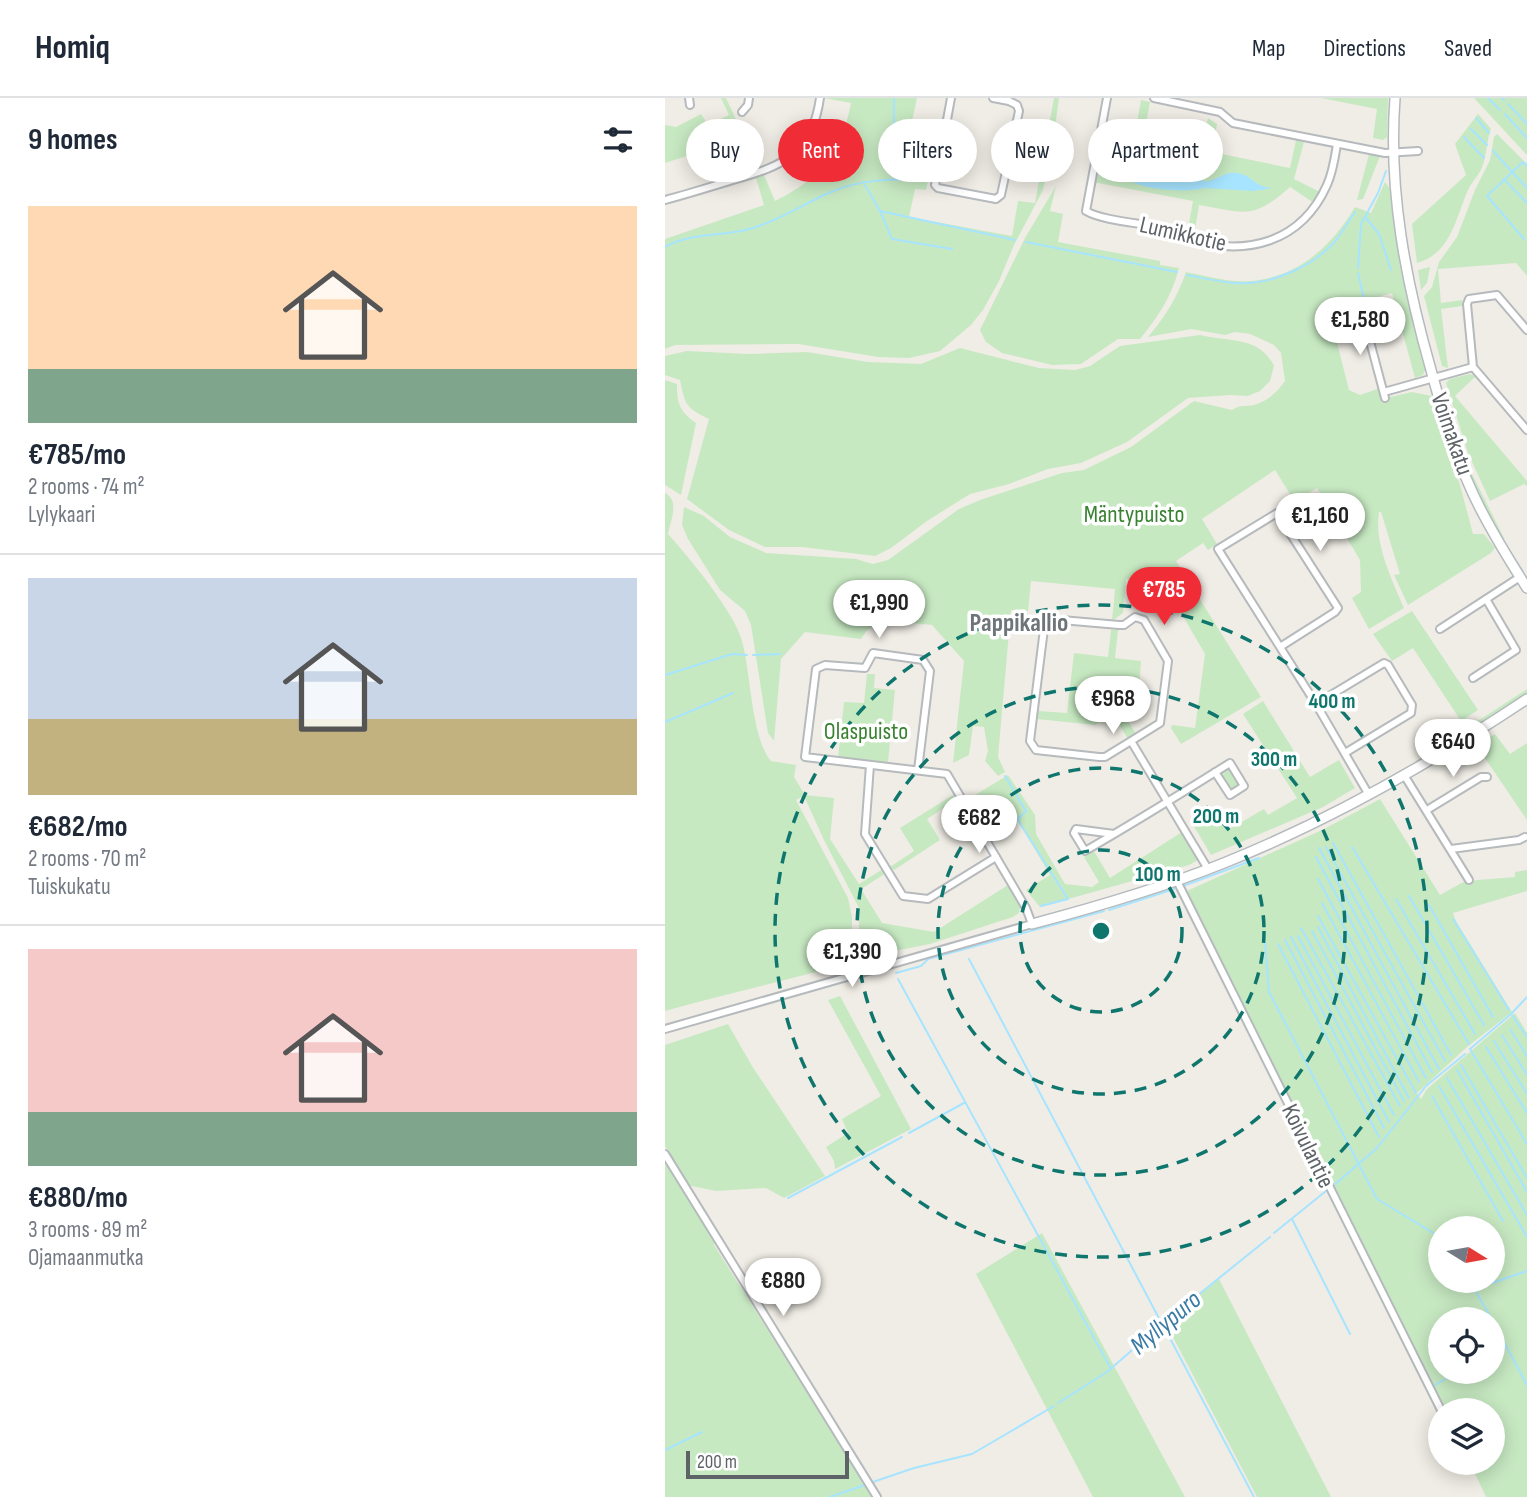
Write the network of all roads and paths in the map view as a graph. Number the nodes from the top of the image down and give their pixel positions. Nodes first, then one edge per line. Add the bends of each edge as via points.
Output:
1 (749, 98) edge
2 (820, 98) edge
3 (951, 98) edge
4 (993, 98) edge
5 (1107, 98) edge
6 (1154, 98) edge
7 (1395, 99) edge
8 (742, 112) dead end
9 (1338, 144) junction
10 (1418, 150) dead end
11 (1393, 152) junction
12 (665, 200) edge
13 (1369, 322) dead end
14 (1527, 330) edge
15 (1473, 367) junction
16 (1433, 377) junction
17 (1527, 430) edge
18 (1520, 577) junction
19 (1527, 588) edge
20 (1486, 599) junction
21 (1440, 629) dead end
22 (1280, 648) junction
23 (1473, 678) dead end
24 (1527, 699) edge
25 (1316, 704) junction
26 (1131, 741) junction
27 (1345, 752) junction
28 (870, 765) junction
29 (918, 770) junction
30 (1215, 772) junction
31 (1404, 775) junction
32 (1487, 777) dead end
33 (1369, 795) junction
34 (1168, 802) junction
35 (1427, 810) junction
36 (1114, 834) junction
37 (1525, 837) edge
38 (1451, 849) junction
39 (996, 857) junction
40 (1208, 869) junction
41 (1469, 880) dead end
42 (1177, 881) junction
43 (1032, 924) junction
44 (665, 1029) edge
45 (665, 1154) edge
46 (1435, 1398) edge
47 (877, 1497) edge

1 - 8 street
2 - 12 street via 809,136 783,163
3 - 4 street via 935,185 996,199 1001,195 1019,111 1009,101
5 - 9 street, Lumikkotie via 1086,211 1167,229 1190,240 1245,247 1291,231 1321,199
6 - 9 street via 1220,112 1233,122
7 - 11 street, Voimakatu
9 - 11 street
10 - 11 street
11 - 16 street, Voimakatu via 1411,295
13 - 16 street via 1367,330 1384,395
14 - 15 street via 1497,295 1469,299
15 - 16 street
15 - 17 street
16 - 18 street, Voimakatu via 1470,486
18 - 19 street, Voimakatu
18 - 20 street
20 - 21 street
20 - 23 street via 1516,649
22 - 22 street via 1218,549 1273,514 1280,514 1338,608
22 - 25 street
24 - 31 street
25 - 27 street
25 - 27 street via 1384,663 1388,665 1412,705 1411,713
26 - 26 street via 1160,723 1168,661 1144,620 1136,617 1119,625 1050,619 1044,624 1030,741 1033,747 1105,757
26 - 34 street
27 - 33 street
28 - 29 street
28 - 29 street via 805,757 813,676 825,665 865,668 873,653 920,657 930,671
28 - 39 street via 865,834 903,896 928,899
29 - 39 street via 947,774
30 - 30 street via 1230,795 1244,786 1230,763
30 - 34 street
31 - 33 street
31 - 35 street
32 - 35 street
33 - 40 street
34 - 36 street
34 - 40 street
35 - 38 street
36 - 36 street via 1076,829 1074,833 1085,851
37 - 38 street
38 - 41 street
39 - 43 street
40 - 42 street
42 - 43 street
42 - 46 street, Koivulantie
43 - 44 street
45 - 47 street

